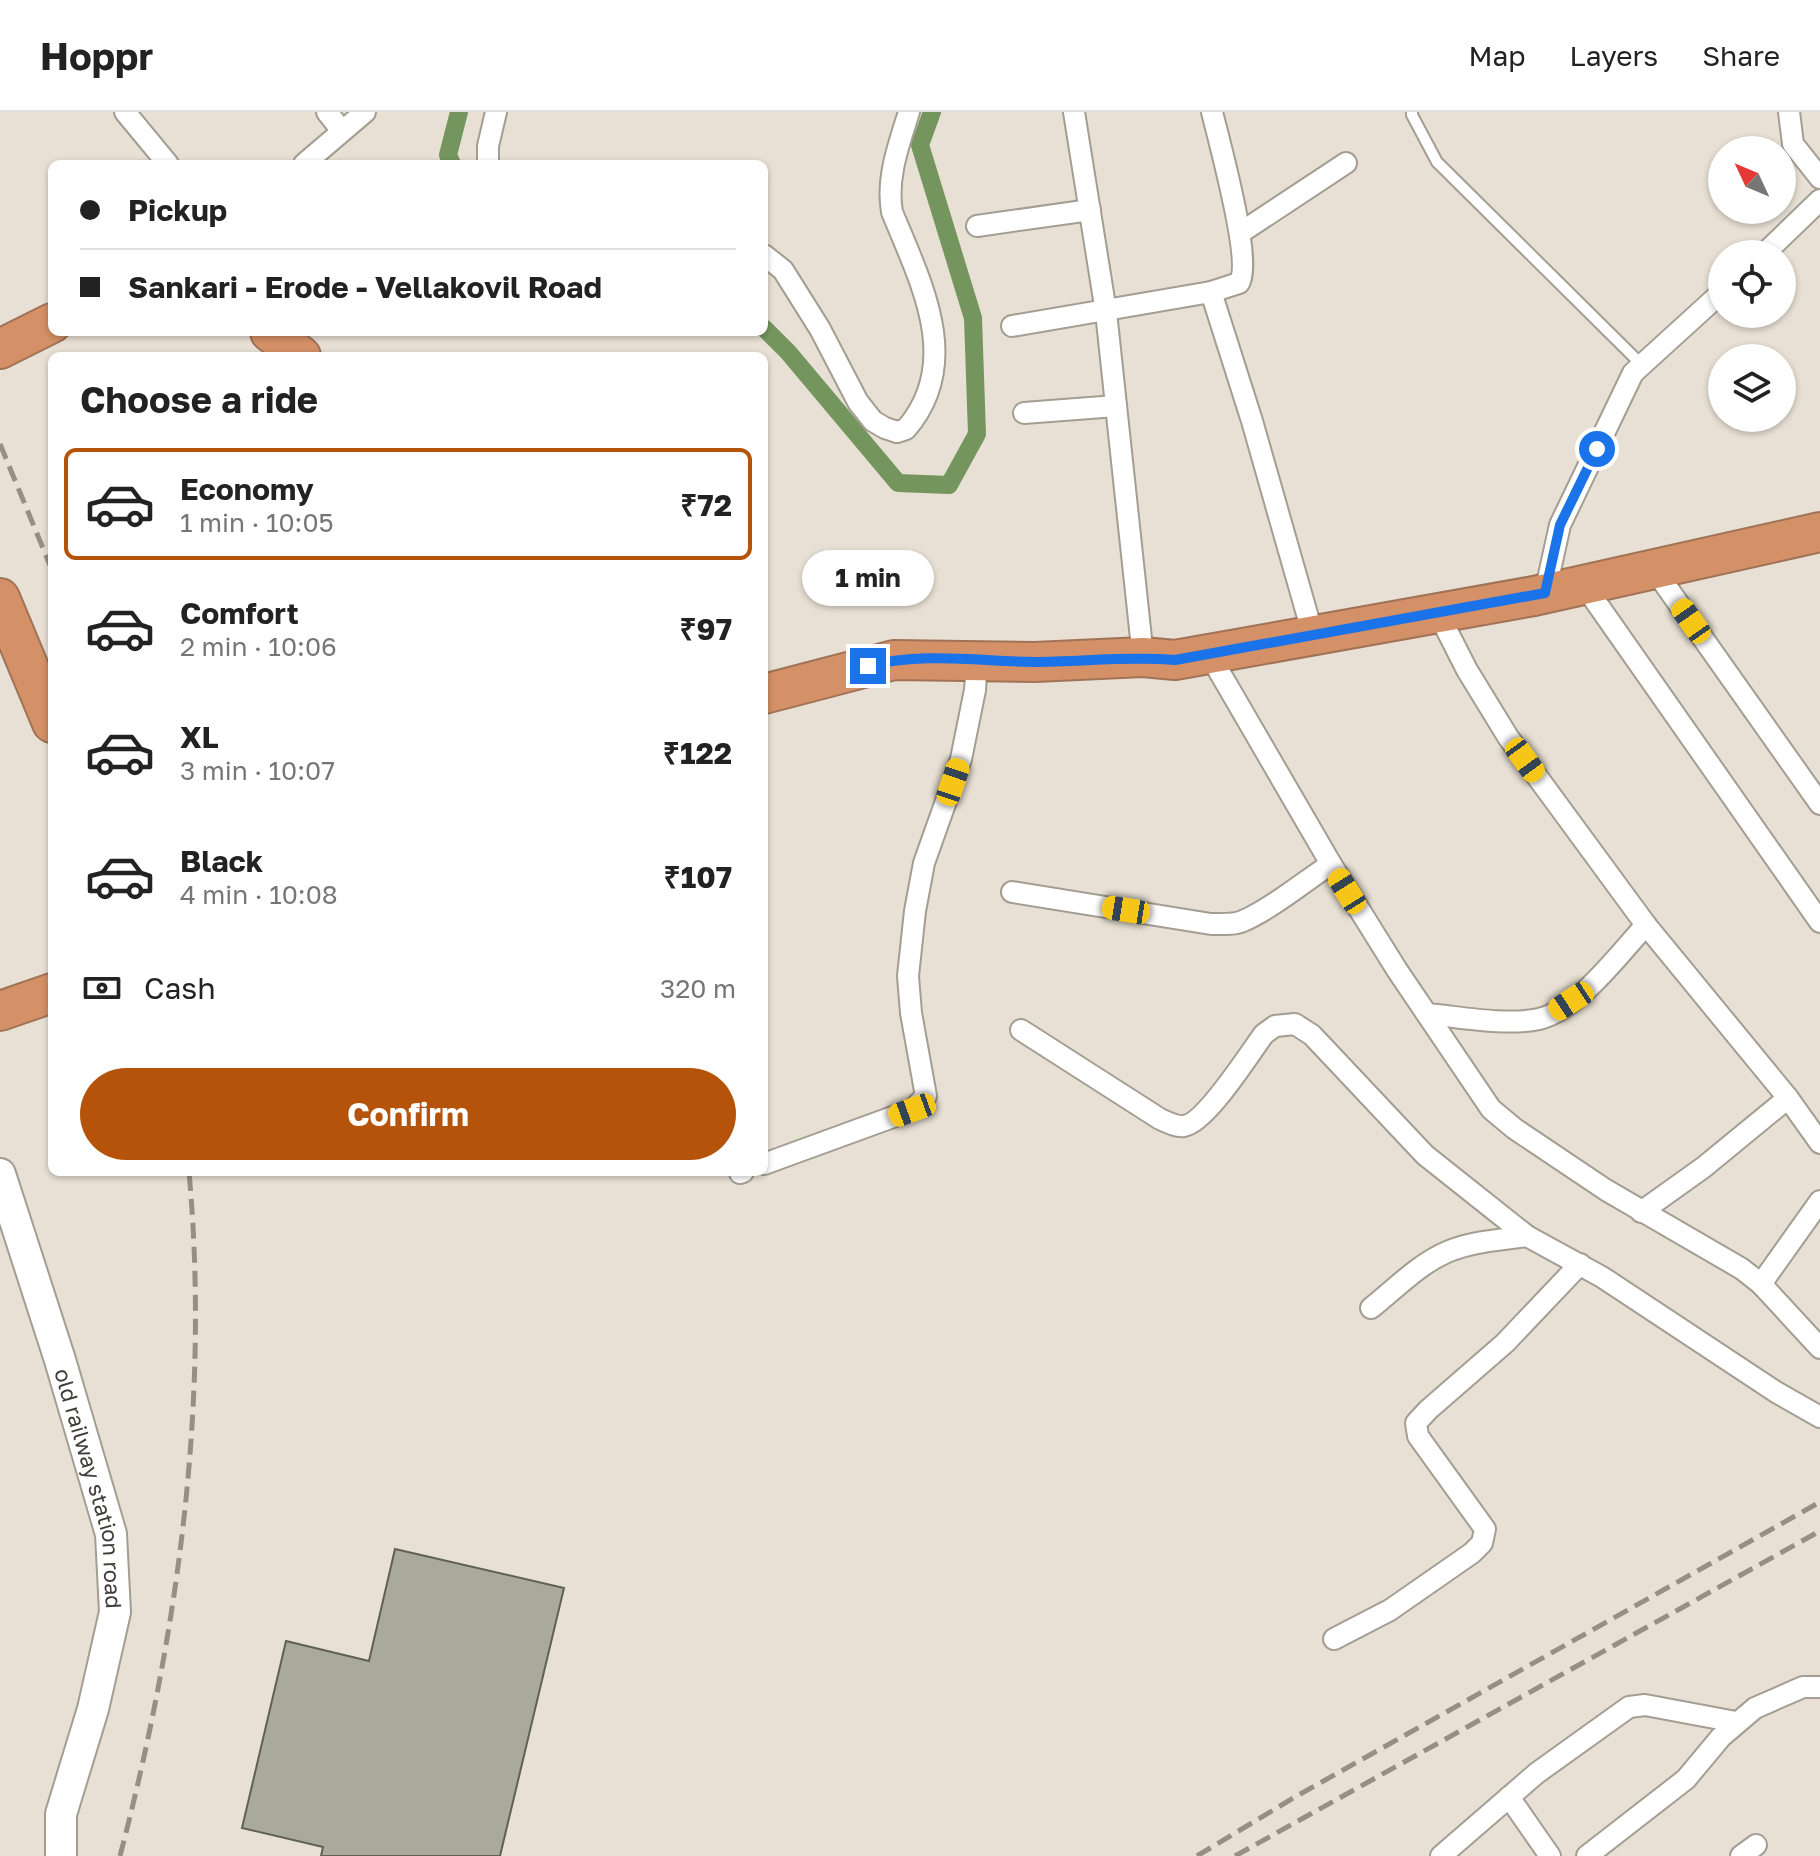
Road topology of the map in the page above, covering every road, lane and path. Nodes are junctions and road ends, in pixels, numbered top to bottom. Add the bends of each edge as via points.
1 (125, 112) edge
2 (327, 112) edge
3 (365, 112) edge
4 (496, 112) edge
5 (909, 112) edge
6 (1212, 112) edge
7 (1412, 112) edge
8 (1789, 112) edge
9 (1078, 113) edge
10 (342, 131) junction
11 (165, 160) edge
12 (309, 160) edge
13 (488, 160) edge
14 (1346, 163) dead end
15 (1820, 178) edge
16 (1820, 200) edge
17 (1090, 210) junction
18 (977, 226) dead end
19 (1240, 233) junction
20 (1779, 240) edge
21 (768, 258) edge
22 (1211, 292) junction
23 (1708, 305) edge
24 (1106, 312) junction
25 (48, 325) edge
26 (1012, 326) dead end
27 (275, 336) edge
28 (0, 349) edge
29 (296, 352) edge
30 (1642, 365) junction
31 (1116, 406) junction
32 (1024, 413) dead end
33 (1820, 532) edge
34 (1654, 569) junction
35 (1584, 585) junction
36 (1545, 593) junction
37 (0, 598) edge
38 (1438, 613) junction
39 (1313, 635) junction
40 (1209, 654) junction
41 (1143, 657) junction
42 (977, 660) junction
43 (768, 691) edge
44 (48, 713) edge
45 (1820, 804) edge
46 (1331, 864) junction
47 (1012, 892) dead end
48 (1820, 922) edge
49 (1646, 925) junction
50 (48, 994) edge
51 (0, 1011) edge
52 (1427, 1014) junction
53 (1021, 1030) dead end
54 (1788, 1098) junction
55 (1820, 1143) edge
56 (768, 1163) edge
57 (0, 1174) edge
58 (1820, 1201) edge
59 (1641, 1212) junction
60 (1527, 1236) junction
61 (1580, 1264) junction
62 (1761, 1284) junction
63 (1371, 1308) dead end
64 (1820, 1348) edge
65 (1820, 1417) edge
66 (1334, 1639) dead end
67 (1820, 1687) edge
68 (1736, 1722) junction
69 (1509, 1797) junction
70 (61, 1856) edge
71 (1441, 1856) edge
72 (1550, 1856) edge
73 (1587, 1856) edge

1 - 11 street
2 - 10 street
3 - 10 street
4 - 13 street
5 - 21 street via 889,195 934,323 934,368 924,400 906,429 897,432 873,421 783,270
6 - 19 street
7 - 30 lane via 1437,162
8 - 15 street via 1793,144
9 - 17 street
10 - 12 street
14 - 19 street
16 - 20 street
17 - 18 street
17 - 24 street
19 - 22 street via 1243,277 1234,287
22 - 24 street
22 - 39 street
23 - 30 street
24 - 26 street
24 - 31 street
25 - 28 highway
27 - 29 highway
30 - 36 street via 1633,373 1560,525
31 - 32 street
31 - 41 street
33 - 34 highway
34 - 35 highway
34 - 45 street
35 - 36 highway
35 - 48 street
36 - 38 highway
37 - 44 highway
38 - 39 highway
38 - 49 street via 1508,737
39 - 40 highway
40 - 41 highway via 1175,660
40 - 46 street
41 - 42 highway
42 - 43 highway via 894,660
42 - 56 street via 961,759 924,863 915,911 908,976 926,1096 912,1110
46 - 47 street via 1255,914 1229,924
46 - 52 street
49 - 52 street via 1586,989 1553,1013 1519,1020
49 - 54 street
50 - 51 highway
52 - 59 street via 1491,1109
53 - 60 street via 1160,1119 1186,1126 1203,1116 1264,1034 1275,1026 1295,1024 1312,1035 1425,1155
54 - 55 street
54 - 59 street
57 - 70 street, old railway station road via 111,1534 115,1612 61,1814
58 - 62 street
59 - 62 street
60 - 61 street
60 - 63 street via 1448,1251
61 - 65 street
61 - 66 street via 1505,1343 1416,1423 1418,1436 1485,1529 1482,1543 1390,1610
62 - 64 street
67 - 68 street via 1776,1698
68 - 69 street via 1645,1705 1629,1707
68 - 73 street via 1686,1779
69 - 71 street
69 - 72 street

